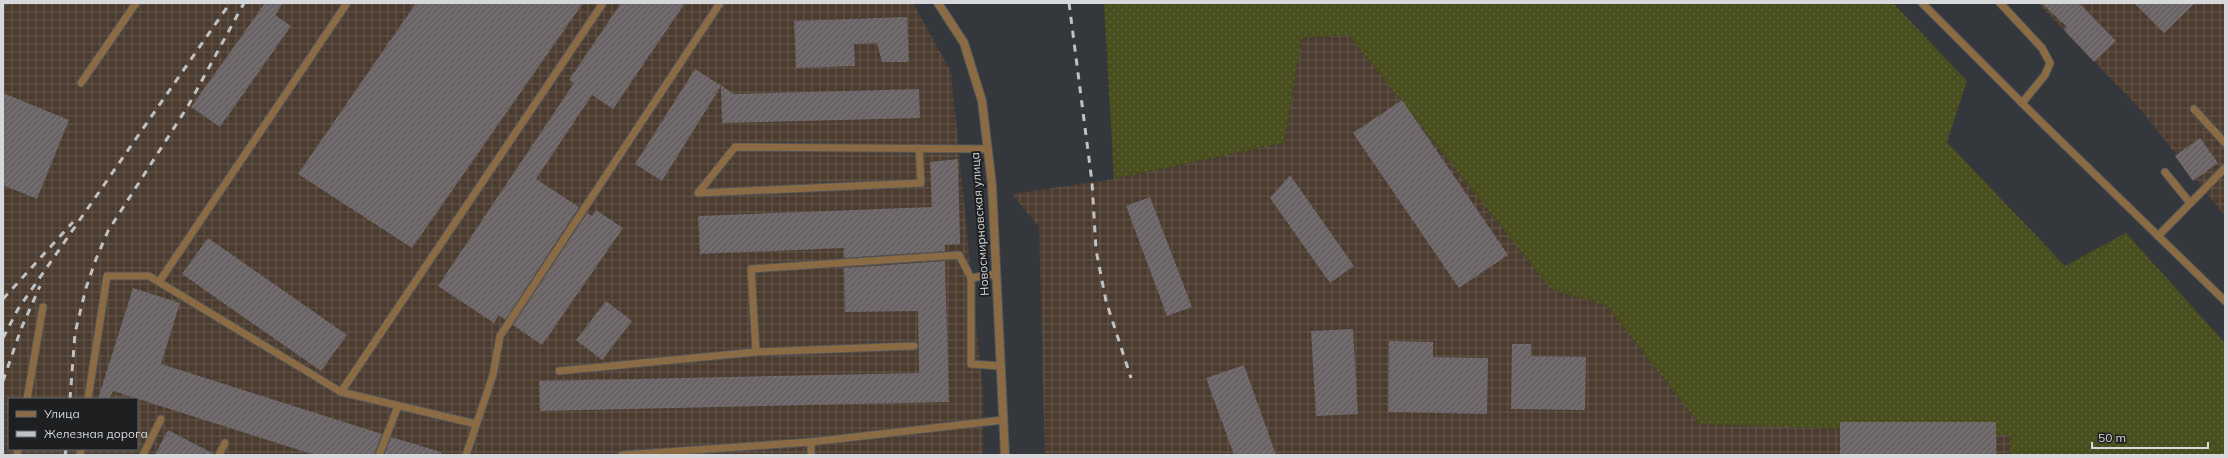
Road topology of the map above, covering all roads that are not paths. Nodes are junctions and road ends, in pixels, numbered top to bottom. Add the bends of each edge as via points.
1 (136, 3) edge
2 (347, 3) edge
3 (603, 3) edge
4 (720, 3) edge
5 (938, 3) edge
6 (1922, 3) edge
7 (2000, 3) edge
8 (81, 83) dead end
9 (2022, 103) junction
10 (2194, 109) dead end
11 (2225, 143) edge
12 (919, 148) junction
13 (988, 148) junction
14 (2225, 168) edge
15 (2166, 172) dead end
16 (2190, 202) junction
17 (2158, 236) junction
18 (996, 274) junction
19 (971, 278) junction
20 (159, 282) junction
21 (2225, 301) edge
22 (43, 307) dead end
23 (914, 346) dead end
24 (756, 352) junction
25 (1001, 366) junction
26 (559, 371) dead end
27 (341, 392) junction
28 (27, 398) edge
29 (88, 398) edge
30 (398, 406) junction
31 (161, 419) dead end
32 (1003, 420) junction
33 (476, 424) junction
34 (811, 442) junction
35 (225, 443) dead end
36 (715, 452) edge
37 (143, 455) edge
38 (219, 455) edge
39 (378, 455) edge
40 (466, 455) edge
41 (622, 455) edge
42 (811, 455) edge
43 (1005, 455) edge

1 - 8 lane
2 - 20 lane
3 - 27 lane
4 - 33 lane via 500,336 493,375
5 - 13 street, Новосмирновская улица via 964,43 982,101
6 - 9 lane
7 - 9 lane via 2042,48 2050,63 2045,75
9 - 17 lane
10 - 11 lane
12 - 12 lane via 735,146 698,193 921,183
12 - 13 lane
13 - 18 street, Новосмирновская улица
14 - 16 lane
15 - 16 lane
16 - 17 lane
17 - 21 lane
18 - 19 lane
18 - 25 street, Новосмирновская улица
19 - 24 lane via 959,255 751,269
19 - 25 lane via 971,364
20 - 27 lane
20 - 29 lane via 149,276 107,276
22 - 28 lane
23 - 24 lane
24 - 26 lane
25 - 32 street, Новосмирновская улица
27 - 30 lane
30 - 33 lane
30 - 39 lane
31 - 37 lane
32 - 34 lane
32 - 43 street, Новосмирновская улица
33 - 40 lane
34 - 36 lane
34 - 42 lane
35 - 38 lane
36 - 41 lane

